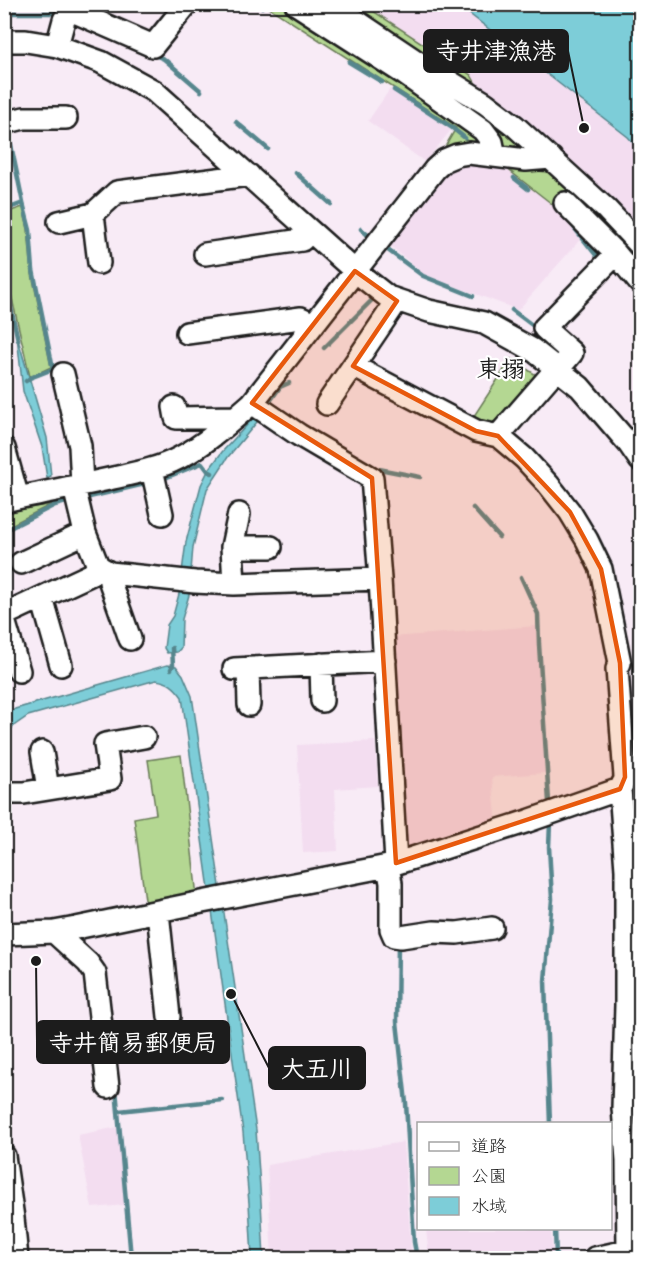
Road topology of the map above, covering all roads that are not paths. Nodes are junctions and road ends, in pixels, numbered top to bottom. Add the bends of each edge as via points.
1 (187, 4) edge
2 (296, 4) edge
3 (331, 4) edge
4 (4, 41) edge
5 (57, 46) junction
6 (66, 118) dead end
7 (5, 123) edge
8 (495, 156) junction
9 (551, 158) junction
10 (242, 177) junction
11 (565, 203) dead end
12 (93, 214) junction
13 (59, 222) dead end
14 (306, 235) junction
15 (640, 245) edge
16 (205, 254) dead end
17 (616, 254) junction
18 (99, 263) dead end
19 (355, 271) junction
20 (640, 283) edge
21 (396, 301) junction
22 (314, 324) junction
23 (187, 333) dead end
24 (353, 366) junction
25 (556, 368) junction
26 (63, 374) dead end
27 (327, 404) dead end
28 (174, 407) dead end
29 (260, 408) junction
30 (236, 417) junction
31 (498, 436) junction
32 (4, 448) edge
33 (637, 448) edge
34 (154, 478) junction
35 (78, 493) junction
36 (11, 499) edge
37 (162, 514) dead end
38 (239, 514) dead end
39 (85, 533) junction
40 (232, 547) junction
41 (271, 547) dead end
42 (21, 563) dead end
43 (104, 569) junction
44 (380, 579) junction
45 (234, 584) junction
46 (42, 598) junction
47 (4, 615) edge
48 (4, 620) edge
49 (130, 639) dead end
50 (385, 661) junction
51 (321, 664) junction
52 (61, 665) dead end
53 (20, 671) dead end
54 (322, 701) dead end
55 (249, 705) dead end
56 (144, 737) dead end
57 (42, 752) dead end
58 (629, 779) edge
59 (48, 789) junction
60 (4, 793) edge
61 (392, 865) junction
62 (158, 912) junction
63 (492, 928) dead end
64 (54, 932) junction
65 (4, 934) edge
66 (169, 1017) dead end
67 (108, 1087) dead end
68 (4, 1156) edge
69 (634, 1249) edge
70 (17, 1258) edge
71 (595, 1258) edge

1 - 5 street via 153,46 75,12 66,16
2 - 8 street via 483,130 492,142
3 - 9 street via 485,103
4 - 5 street
5 - 10 street via 101,62 154,91
6 - 7 street via 24,118
8 - 9 street
8 - 19 street via 469,153 445,159
9 - 15 street
10 - 12 street via 117,192
10 - 14 street
11 - 17 street
12 - 13 street
12 - 18 street
14 - 16 street
14 - 19 street
17 - 20 street
17 - 25 street via 544,328 572,353
19 - 21 street
19 - 22 street
21 - 24 street
21 - 25 street via 484,323 534,350
22 - 23 street via 301,318
22 - 29 street
24 - 27 street
24 - 31 street via 476,431
25 - 31 street
25 - 33 street via 580,387
26 - 35 street via 80,446
28 - 30 street via 176,418
29 - 30 street
29 - 44 street via 372,478
30 - 34 street
31 - 58 street via 524,458 570,512 601,569 620,663 617,669
32 - 36 street
34 - 35 street
34 - 37 street
35 - 36 street
35 - 39 street
38 - 40 street
39 - 42 street
39 - 43 street
40 - 41 street
40 - 45 street
43 - 45 street
43 - 46 street
43 - 49 street
44 - 45 street
44 - 50 street
46 - 47 street
46 - 52 street
48 - 53 street
50 - 51 street
50 - 61 street
51 - 54 street
51 - 55 street via 241,668
56 - 59 street via 105,744 110,779
57 - 59 street
58 - 61 street via 528,821
58 - 69 street via 623,1108
59 - 60 street
61 - 62 street
61 - 63 street via 394,936
62 - 64 street
62 - 66 street
64 - 65 street
64 - 67 street via 94,973
68 - 70 street
69 - 71 street

